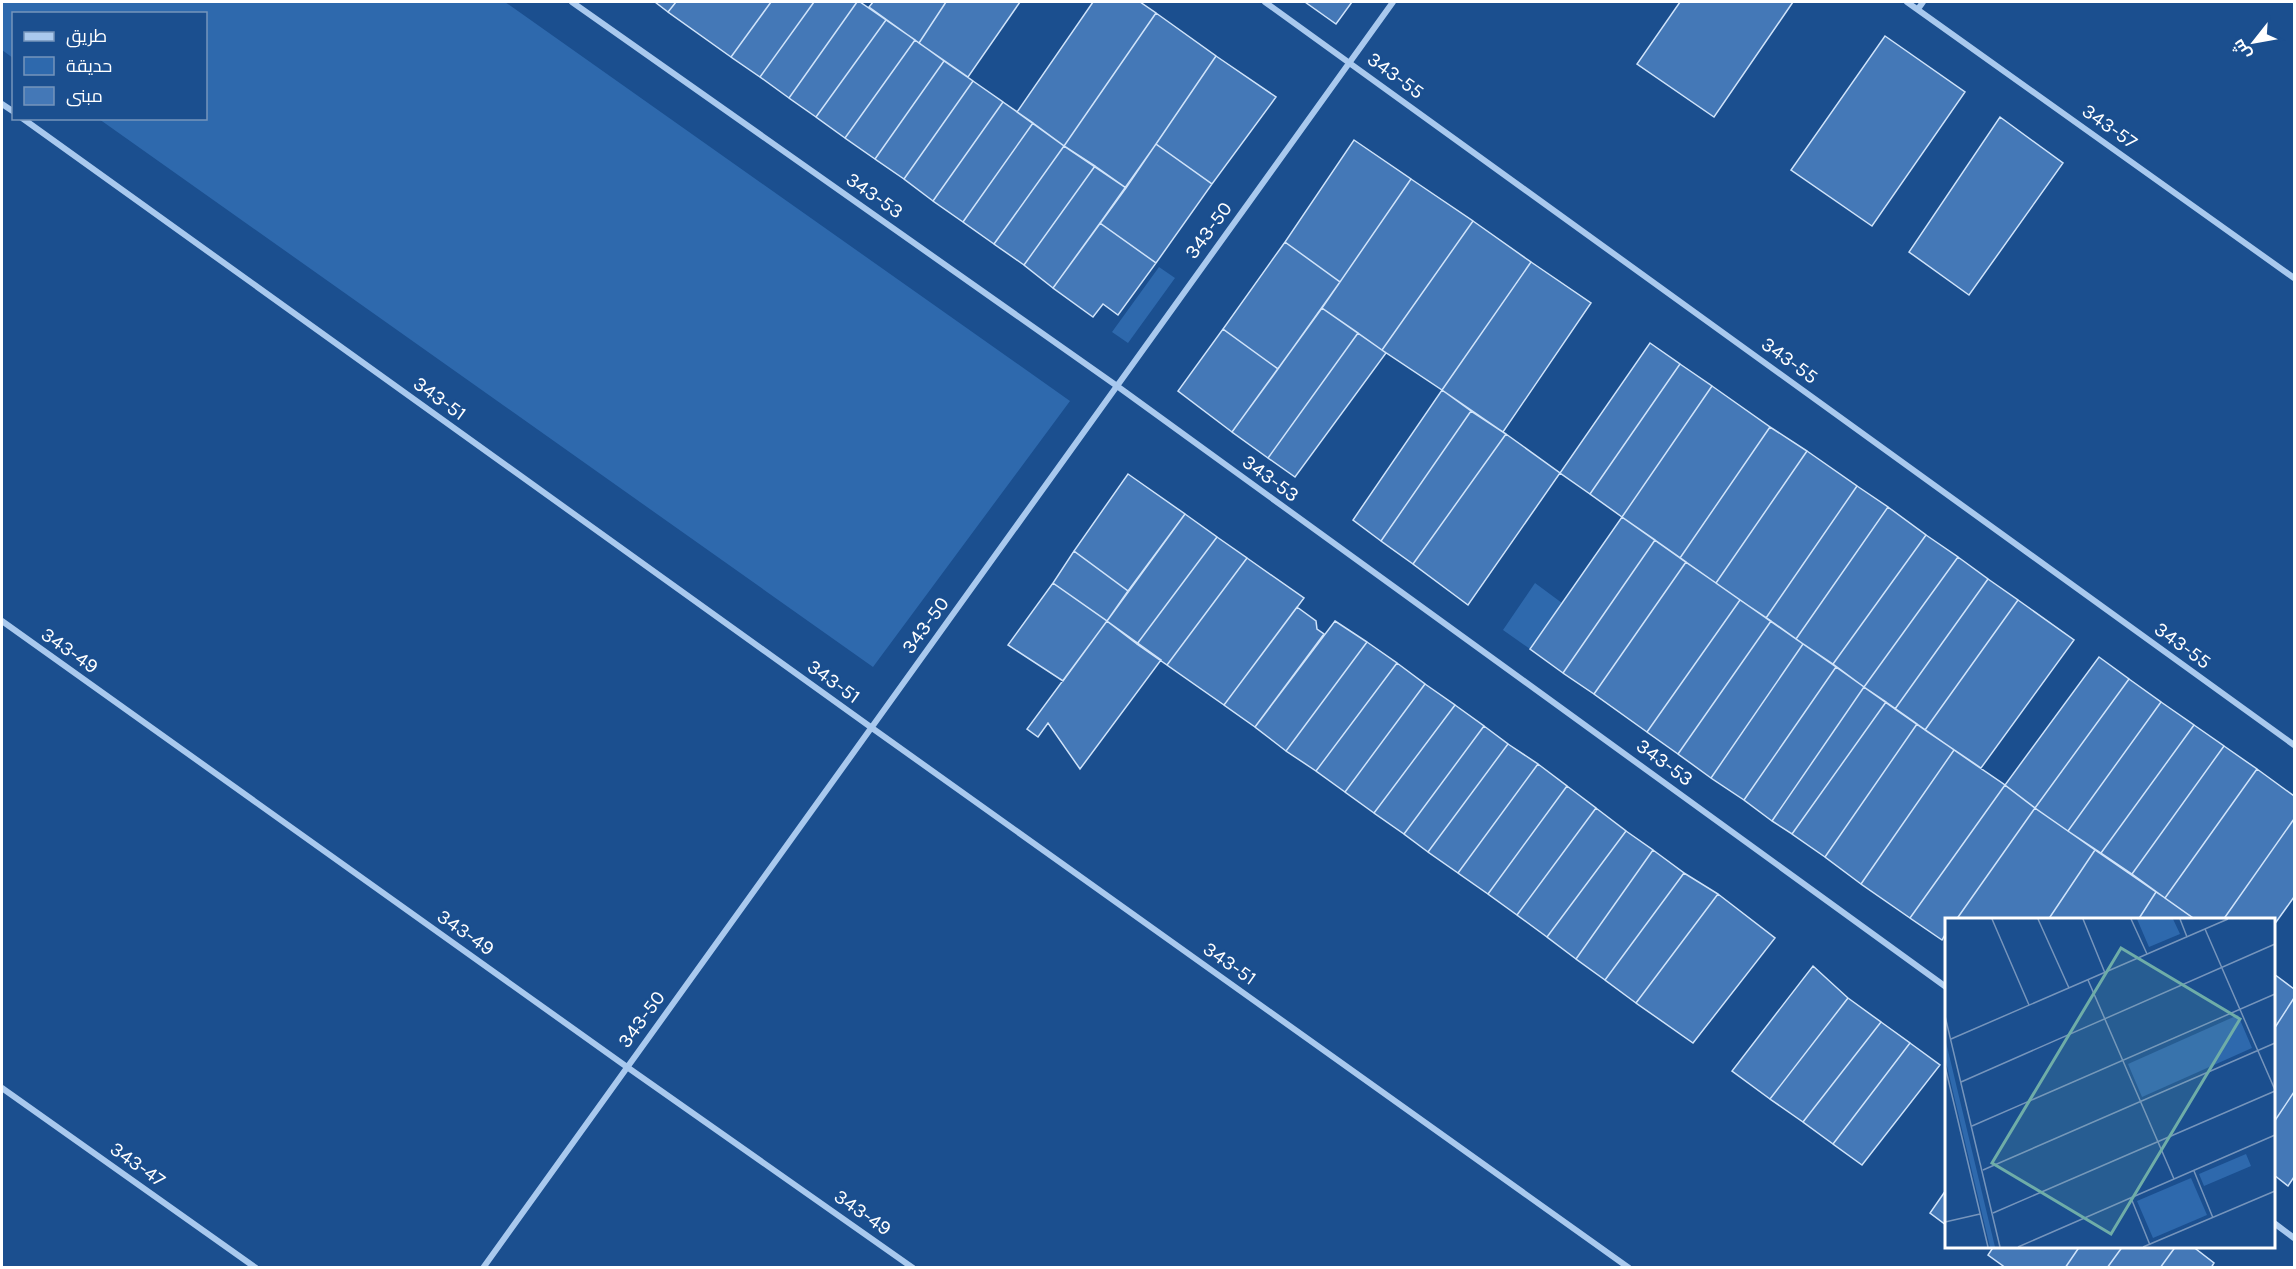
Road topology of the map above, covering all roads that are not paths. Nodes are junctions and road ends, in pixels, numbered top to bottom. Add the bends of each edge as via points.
1 (572, 2) edge
2 (1265, 2) edge
3 (1393, 2) edge
4 (1907, 2) edge
5 (1923, 2) edge
6 (1918, 9) junction
7 (1350, 62) junction
8 (25, 120) edge
9 (2295, 278) edge
10 (1117, 386) junction
11 (2, 621) edge
12 (872, 728) junction
13 (2295, 745) edge
14 (1945, 986) edge
15 (627, 1067) junction
16 (2, 1088) edge
17 (2275, 1224) edge
18 (2295, 1238) edge
19 (256, 1268) edge
20 (483, 1268) edge
21 (913, 1268) edge
22 (1629, 1268) edge

1 - 10 street, 343-53
2 - 7 street, 343-55
3 - 7 street, 343-50
4 - 6 street, 343-57
5 - 6 street
6 - 9 street, 343-57
7 - 10 street, 343-50
7 - 13 street, 343-55
8 - 12 street, 343-51
10 - 12 street, 343-50
10 - 14 street, 343-53
11 - 15 street, 343-49
12 - 15 street, 343-50
12 - 22 street, 343-51
15 - 20 street, 343-50
15 - 21 street, 343-49
16 - 19 street, 343-47
17 - 18 street

